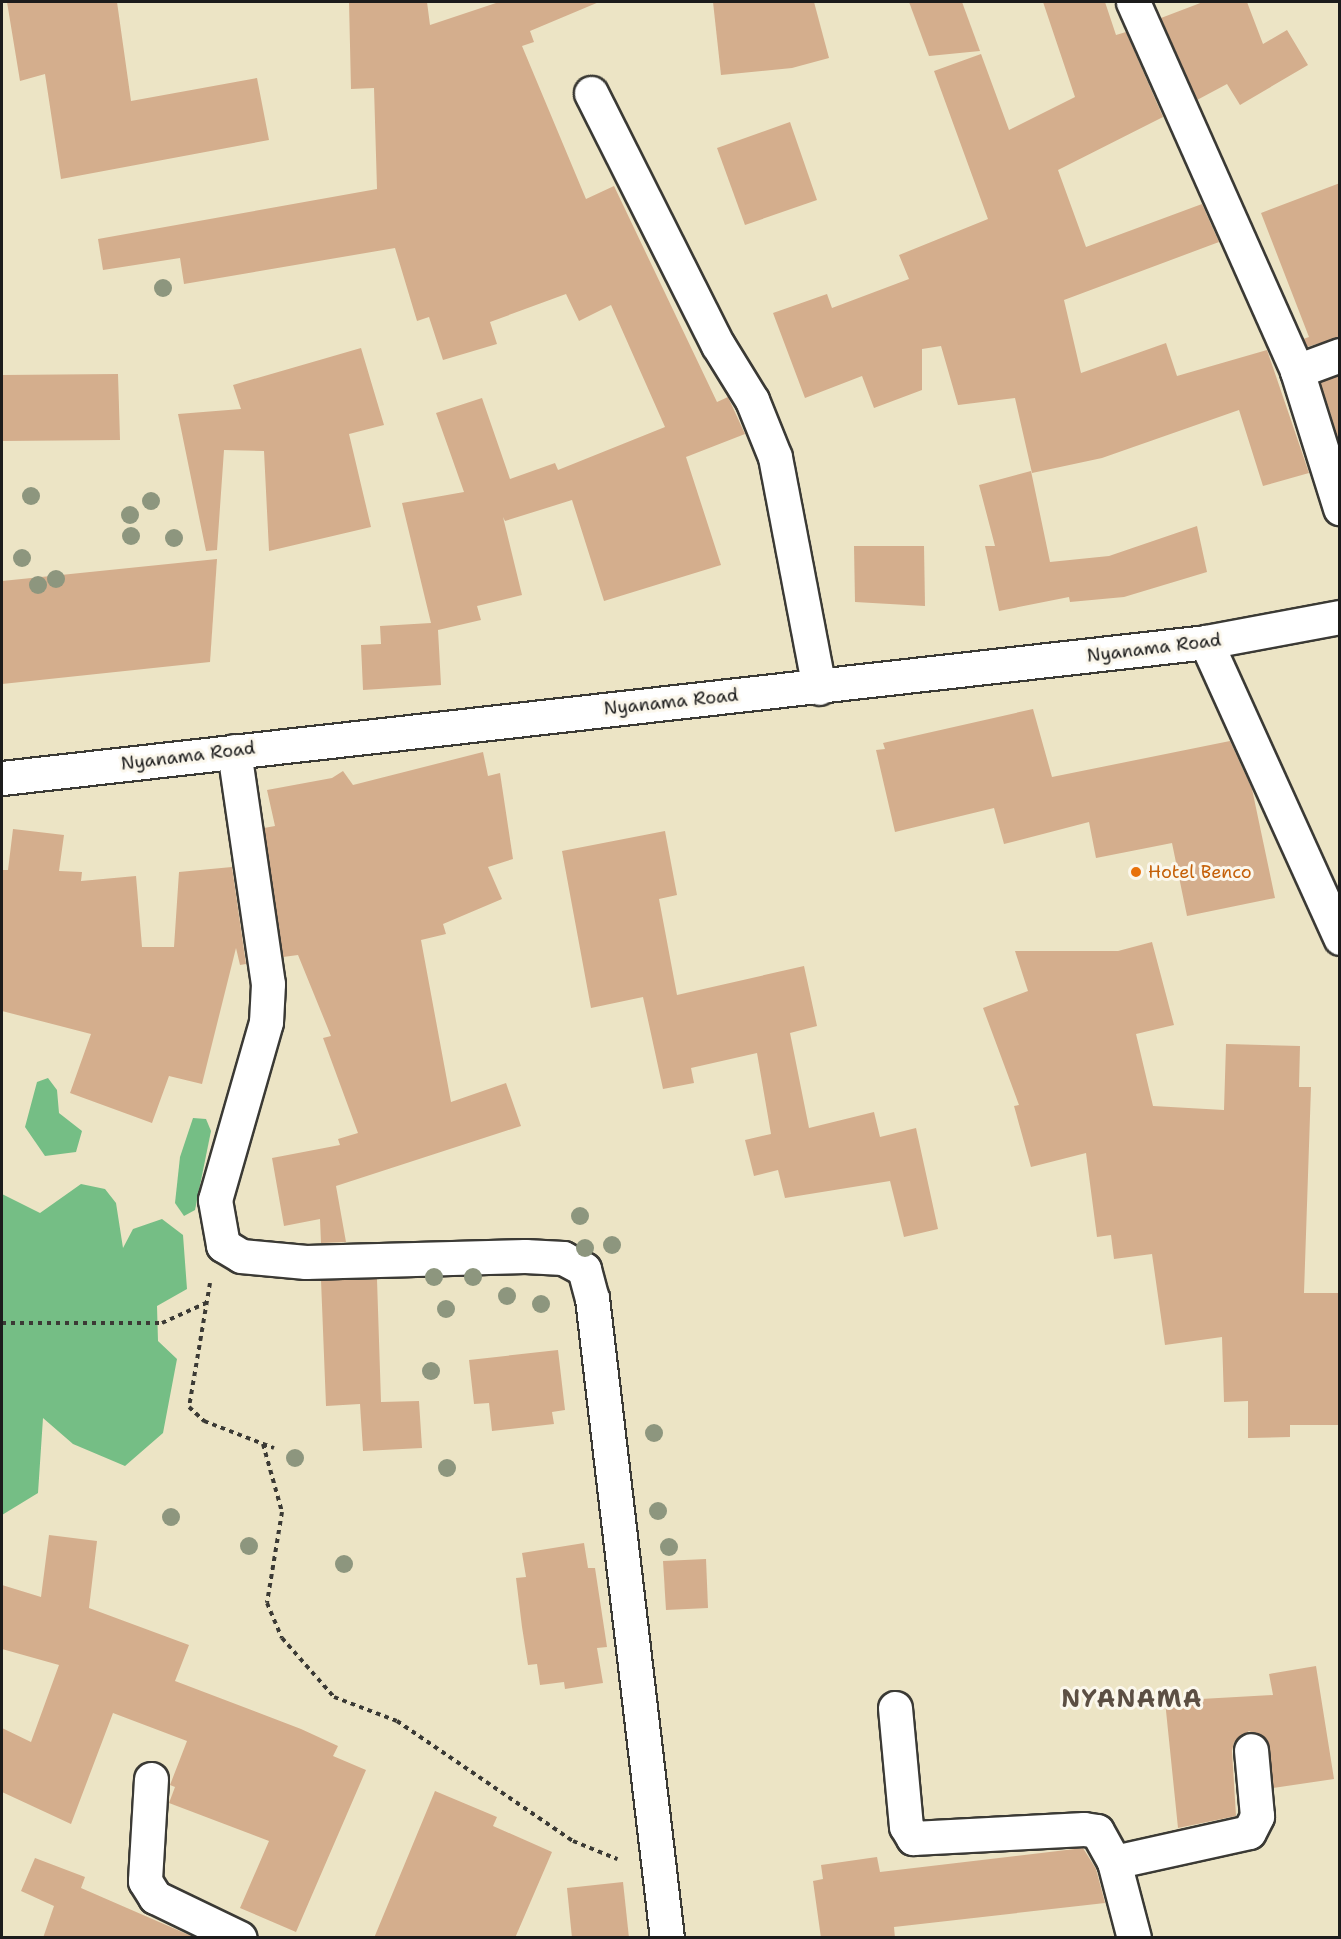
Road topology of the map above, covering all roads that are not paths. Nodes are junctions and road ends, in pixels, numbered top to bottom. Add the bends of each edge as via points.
1 (1133, 2) edge
2 (591, 93) dead end
3 (1340, 355) edge
4 (1297, 371) junction
5 (1340, 508) edge
6 (1340, 617) edge
7 (1206, 642) junction
8 (819, 688) junction
9 (234, 751) junction
10 (2, 778) edge
11 (1340, 938) edge
12 (896, 1708) dead end
13 (1251, 1750) dead end
14 (151, 1779) dead end
15 (1114, 1862) junction
16 (240, 1938) edge
17 (667, 1938) edge
18 (1134, 1938) edge

1 - 4 street
2 - 8 street via 701,313 752,400 775,457
3 - 4 street
4 - 5 street
6 - 7 street, Nyanama Road
7 - 8 street, Nyanama Road
7 - 11 street
8 - 9 street, Nyanama Road
9 - 10 street, Nyanama Road
9 - 17 street via 268,984 266,1023 220,1174 215,1223 223,1245 241,1256 386,1262 525,1256 563,1258 584,1269 592,1298
12 - 15 street via 906,1826 913,1838 1084,1829 1097,1831
13 - 15 street via 1257,1816 1249,1832
14 - 16 street via 145,1881 164,1902
15 - 18 street

